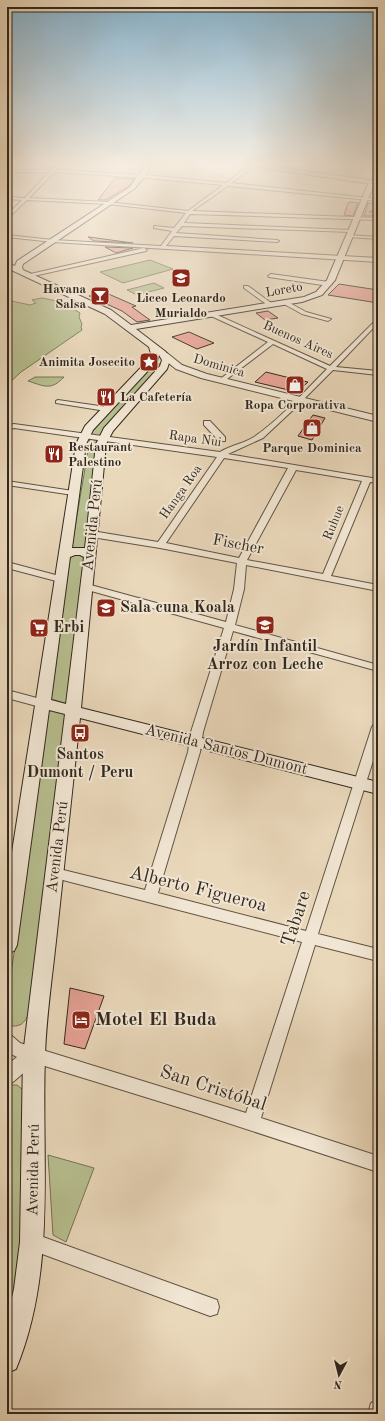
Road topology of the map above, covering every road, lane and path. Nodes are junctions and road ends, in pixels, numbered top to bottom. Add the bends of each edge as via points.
1 (64, 232) edge
2 (173, 232) edge
3 (177, 232) edge
4 (321, 232) edge
5 (350, 234) junction
6 (7, 236) edge
7 (378, 238) edge
8 (53, 240) junction
9 (265, 240) junction
10 (277, 241) dead end
11 (161, 247) junction
12 (259, 253) junction
13 (340, 258) junction
14 (378, 260) edge
15 (7, 265) edge
16 (20, 267) junction
17 (29, 275) junction
18 (271, 276) dead end
19 (329, 284) junction
20 (246, 287) dead end
21 (286, 303) junction
22 (271, 305) junction
23 (213, 315) junction
24 (328, 319) dead end
25 (378, 320) edge
26 (130, 328) junction
27 (272, 342) junction
28 (153, 347) junction
29 (169, 361) junction
30 (146, 367) junction
31 (330, 368) junction
32 (378, 373) edge
33 (221, 380) junction
34 (298, 400) junction
35 (59, 402) dead end
36 (106, 409) junction
37 (378, 419) edge
38 (207, 423) dead end
39 (8, 427) edge
40 (84, 436) junction
41 (103, 438) junction
42 (222, 439) junction
43 (244, 445) junction
44 (206, 453) junction
45 (222, 455) junction
46 (293, 467) junction
47 (367, 479) junction
48 (378, 481) edge
49 (7, 483) edge
50 (73, 493) junction
51 (92, 534) junction
52 (160, 545) junction
53 (64, 556) junction
54 (90, 556) junction
55 (242, 561) junction
56 (7, 564) edge
57 (326, 577) junction
58 (60, 579) junction
59 (87, 587) junction
60 (378, 588) edge
61 (229, 626) junction
62 (378, 668) edge
63 (7, 694) edge
64 (44, 704) junction
65 (73, 711) junction
66 (378, 727) edge
67 (196, 742) junction
68 (360, 783) junction
69 (378, 788) edge
70 (12, 865) edge
71 (55, 873) junction
72 (150, 897) junction
73 (311, 938) junction
74 (7, 945) edge
75 (378, 955) edge
76 (7, 1041) edge
77 (34, 1055) junction
78 (7, 1076) edge
79 (251, 1122) junction
80 (378, 1164) edge
81 (32, 1242) junction
82 (210, 1307) dead end
83 (7, 1360) edge
84 (378, 1410) edge
85 (378, 1414) edge

1 - 8 main road
2 - 11 street
3 - 9 street
4 - 5 street
5 - 7 street
5 - 13 main road, Loreto
6 - 8 street
8 - 11 street
8 - 16 main road
9 - 10 street
9 - 12 street
11 - 12 street
11 - 17 street
12 - 13 street
13 - 14 street
13 - 19 main road, Loreto
15 - 16 main road, Dominica
16 - 17 main road, Dominica
17 - 26 main road, Dominica via 108,312
18 - 19 street
19 - 21 main road, Loreto via 314,297
20 - 22 street
21 - 22 main road, Loreto
21 - 24 street via 304,313
22 - 23 main road, Loreto
23 - 26 main road, Loreto
23 - 27 street, Buenos Aires
25 - 31 street
26 - 28 main road, Dominica
27 - 31 street, Buenos Aires
27 - 33 street
28 - 29 main road, Dominica
28 - 30 main road, Avenida Perú via 155,357
29 - 30 main road
29 - 33 street, Dominica via 196,374
29 - 41 main road
30 - 36 main road, Avenida Perú
31 - 32 street, Buenos Aires
31 - 34 street
33 - 34 street, Dominica
34 - 37 street, Dominica
34 - 43 street via 257,439
35 - 36 street
36 - 40 main road, Avenida Perú
38 - 42 street
39 - 40 street, Rapa Nui
40 - 41 street, Rapa Nui
40 - 50 main road, Avenida Perú
41 - 44 street, Rapa Nui
41 - 51 main road, Avenida Perú
42 - 43 street
42 - 44 street, Hanga Roa
43 - 45 street via 231,448
44 - 45 street, Rapa Nui
45 - 46 street, Rapa Nui
45 - 52 street, Hanga Roa
46 - 47 street, Rapa Nui
46 - 55 street
47 - 48 street, Rapa Nui
47 - 57 street, Ruhue
49 - 50 street
50 - 53 main road, Avenida Perú
51 - 52 street, Fischer
51 - 54 main road, Avenida Perú
52 - 55 street, Fischer
53 - 54 main road via 73,551 84,551
53 - 58 main road, Avenida Perú
54 - 59 main road, Avenida Perú
55 - 57 street, Fischer
55 - 61 street via 239,589
56 - 58 street
57 - 60 street, Fischer
58 - 64 main road, Avenida Perú
59 - 61 street
59 - 65 main road, Avenida Perú
61 - 62 street
61 - 67 street
63 - 64 street
64 - 65 main road, Avenida Santos Dumont
64 - 70 main road, Avenida Perú
65 - 67 main road, Avenida Santos Dumont
65 - 71 main road, Avenida Perú
66 - 68 street, Tabare
67 - 68 main road, Avenida Santos Dumont
67 - 72 street
68 - 69 main road, Avenida Santos Dumont
68 - 73 street, Tabare
70 - 74 main road, Avenida Perú
71 - 72 street, Alberto Figueroa
71 - 77 main road, Avenida Perú
72 - 73 street, Alberto Figueroa
73 - 75 street, Alberto Figueroa
73 - 79 street, Tabare
76 - 77 street, San Cristóbal via 15,1049
77 - 78 street
77 - 79 street, San Cristóbal
77 - 81 main road, Avenida Perú
79 - 80 street, San Cristóbal
81 - 82 street
81 - 83 main road, Avenida Perú via 27,1289
84 - 85 street

